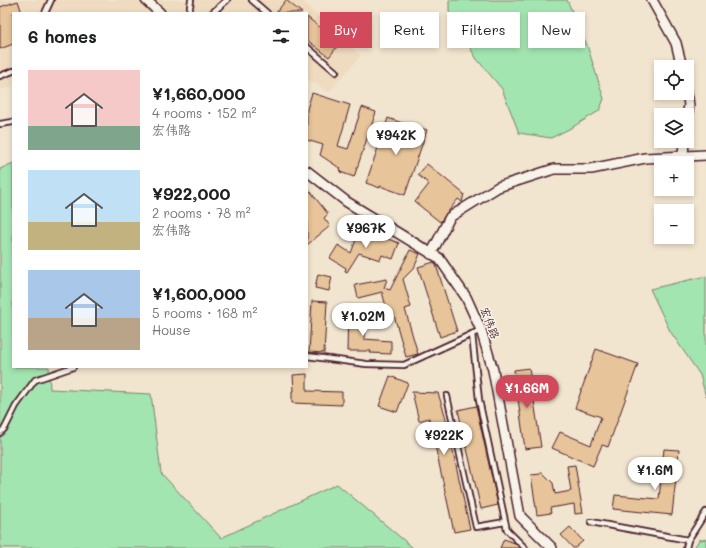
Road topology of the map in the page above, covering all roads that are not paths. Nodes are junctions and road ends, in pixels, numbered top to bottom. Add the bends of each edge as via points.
1 (51, 0) edge
2 (146, 0) edge
3 (190, 0) edge
4 (227, 0) edge
5 (252, 0) edge
6 (652, 0) edge
7 (45, 12) edge
8 (159, 12) edge
9 (189, 12) edge
10 (213, 12) edge
11 (266, 12) edge
12 (308, 48) edge
13 (680, 60) edge
14 (12, 71) edge
15 (336, 72) dead end
16 (0, 76) edge
17 (12, 122) edge
18 (0, 124) edge
19 (684, 148) edge
20 (706, 155) edge
21 (683, 156) joint
22 (654, 158) edge
23 (308, 172) edge
24 (431, 254) junction
25 (481, 330) junction
26 (472, 334) junction
27 (308, 356) edge
28 (70, 368) edge
29 (447, 396) dead end
30 (0, 433) edge
31 (706, 512) edge
32 (506, 522) junction
33 (592, 522) dead end
34 (688, 540) junction
35 (526, 548) edge
36 (552, 548) edge
37 (686, 548) edge

1 - 7 lane
2 - 8 street
3 - 9 lane
4 - 10 lane
5 - 11 lane
6 - 13 street via 676,44
12 - 15 lane
14 - 16 lane
17 - 18 lane
19 - 21 street
20 - 21 street
22 - 24 street via 591,169 554,169 498,187 450,217
23 - 24 street, 宏伟路 via 347,202
24 - 25 street, 宏伟路 via 439,258 466,297
25 - 26 lane
25 - 36 street, 宏伟路 via 493,370 520,516
26 - 27 lane via 404,365 366,364
26 - 32 lane via 479,400
28 - 30 lane via 35,380
29 - 32 lane via 476,527
31 - 34 lane
32 - 35 lane via 507,530
33 - 34 lane
34 - 37 lane

